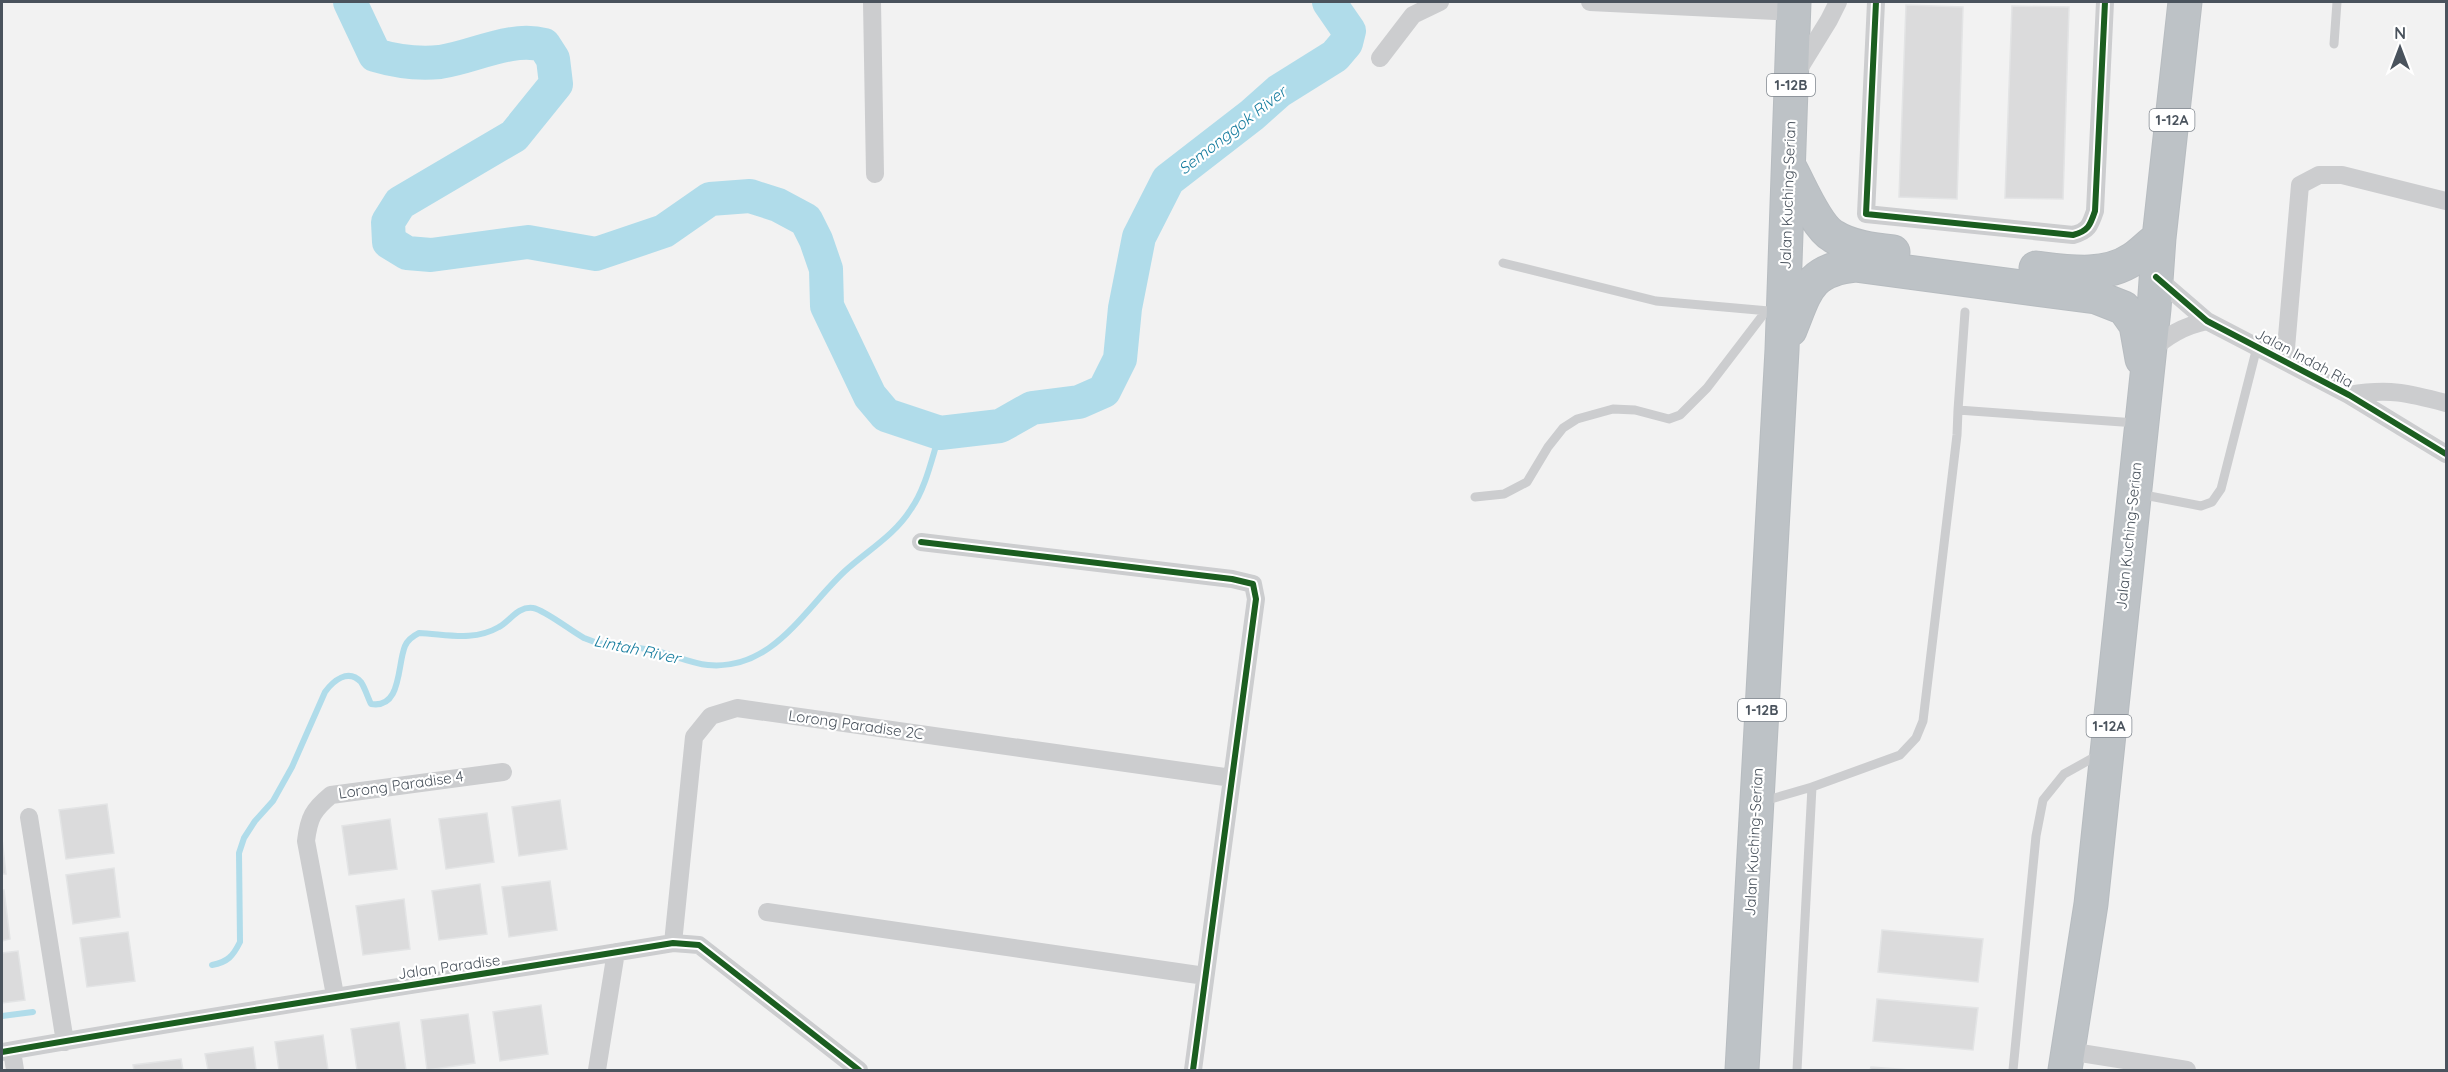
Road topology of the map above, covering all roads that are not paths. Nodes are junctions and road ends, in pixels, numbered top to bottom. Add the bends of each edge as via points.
1 (872, 2) edge
2 (1440, 2) edge
3 (1590, 2) edge
4 (1838, 2) edge
5 (1875, 2) edge
6 (2105, 2) edge
7 (2173, 2) edge
8 (2185, 2) edge
9 (2337, 2) edge
10 (1794, 7) edge
11 (2334, 44) dead end
12 (1380, 58) dead end
13 (1791, 81) junction
14 (1790, 168) junction
15 (875, 174) dead end
16 (2166, 175) junction
17 (2446, 201) edge
18 (1866, 214) junction
19 (2159, 237) junction
20 (1866, 248) junction
21 (1503, 263) dead end
22 (2156, 277) junction
23 (1775, 311) junction
24 (1965, 312) dead end
25 (2207, 321) junction
26 (2257, 347) junction
27 (1782, 350) junction
28 (2285, 360) junction
29 (2148, 366) junction
30 (2349, 396) junction
31 (2446, 403) edge
32 (1958, 410) junction
33 (2141, 423) junction
34 (2446, 454) edge
35 (2133, 493) junction
36 (1475, 497) dead end
37 (921, 542) dead end
38 (2107, 750) junction
39 (503, 772) dead end
40 (1232, 778) junction
41 (1812, 787) junction
42 (1756, 803) junction
43 (29, 817) dead end
44 (767, 912) dead end
45 (672, 943) junction
46 (616, 952) junction
47 (1205, 976) junction
48 (335, 995) junction
49 (65, 1042) junction
50 (7, 1052) edge
51 (2067, 1061) edge
52 (15, 1071) edge
53 (597, 1071) edge
54 (859, 1071) edge
55 (1193, 1071) edge
56 (1742, 1071) edge
57 (1797, 1071) edge
58 (2013, 1071) edge
59 (2187, 1071) edge

1 - 15 street
2 - 12 street via 1413,15
3 - 10 street
4 - 13 street
5 - 18 street
6 - 18 street via 2095,211 2085,232 2073,235
7 - 16 street via 2166,81
8 - 16 highway, Jalan Kuching-Serian / 1-12A
9 - 11 lane
10 - 13 highway, Jalan Kuching-Serian / 1-12B
13 - 14 highway, Jalan Kuching-Serian / 1-12B
14 - 20 highway via 1831,236
14 - 23 highway, Jalan Kuching-Serian / 1-12B
16 - 19 highway, Jalan Kuching-Serian / 1-12A
17 - 28 street via 2342,175 2319,175 2300,185
18 - 20 street
19 - 20 highway via 2132,260 2105,272 2066,272
19 - 22 highway, Jalan Kuching-Serian / 1-12A
21 - 23 lane via 1656,301
22 - 25 street, Jalan Indah Ria
22 - 29 highway, Jalan Kuching-Serian / 1-12A
23 - 27 highway, Jalan Kuching-Serian / 1-12B
23 - 36 lane via 1680,415 1669,419 1613,409 1577,419 1563,428 1527,482 1504,494
24 - 32 lane
25 - 26 street, Jalan Indah Ria
25 - 29 street via 2185,326 2161,341
26 - 28 street, Jalan Indah Ria
26 - 35 lane via 2221,489 2212,502 2201,506
27 - 29 highway via 1806,290 1820,274 1855,265 2096,297 2124,308 2136,325
27 - 42 highway, Jalan Kuching-Serian / 1-12B
28 - 30 street, Jalan Indah Ria
29 - 33 highway, Jalan Kuching-Serian / 1-12A
30 - 31 street via 2376,390 2400,391
30 - 34 street, Jalan Indah Ria
32 - 33 lane
32 - 41 lane via 1923,721 1916,738 1900,756
33 - 35 highway, Jalan Kuching-Serian / 1-12A
35 - 38 highway, Jalan Kuching-Serian / 1-12A
37 - 40 street via 1253,584 1256,599
38 - 51 highway, Jalan Kuching-Serian / 1-12A via 2091,904
38 - 58 lane via 2064,774 2043,800
39 - 48 street, Lorong Paradise 4 via 331,795 319,804 308,819 306,841
40 - 45 street, Lorong Paradise 2C via 737,708 711,716 694,737
40 - 47 street
41 - 42 lane
41 - 57 lane
42 - 56 highway, Jalan Kuching-Serian / 1-12B
43 - 49 street
44 - 47 street
45 - 46 street, Jalan Paradise
45 - 54 street, Jalan Paradise via 699,945
46 - 48 street, Jalan Paradise
46 - 53 street
47 - 55 street
48 - 49 street, Jalan Paradise
49 - 50 street, Jalan Paradise
50 - 52 street
51 - 59 street

